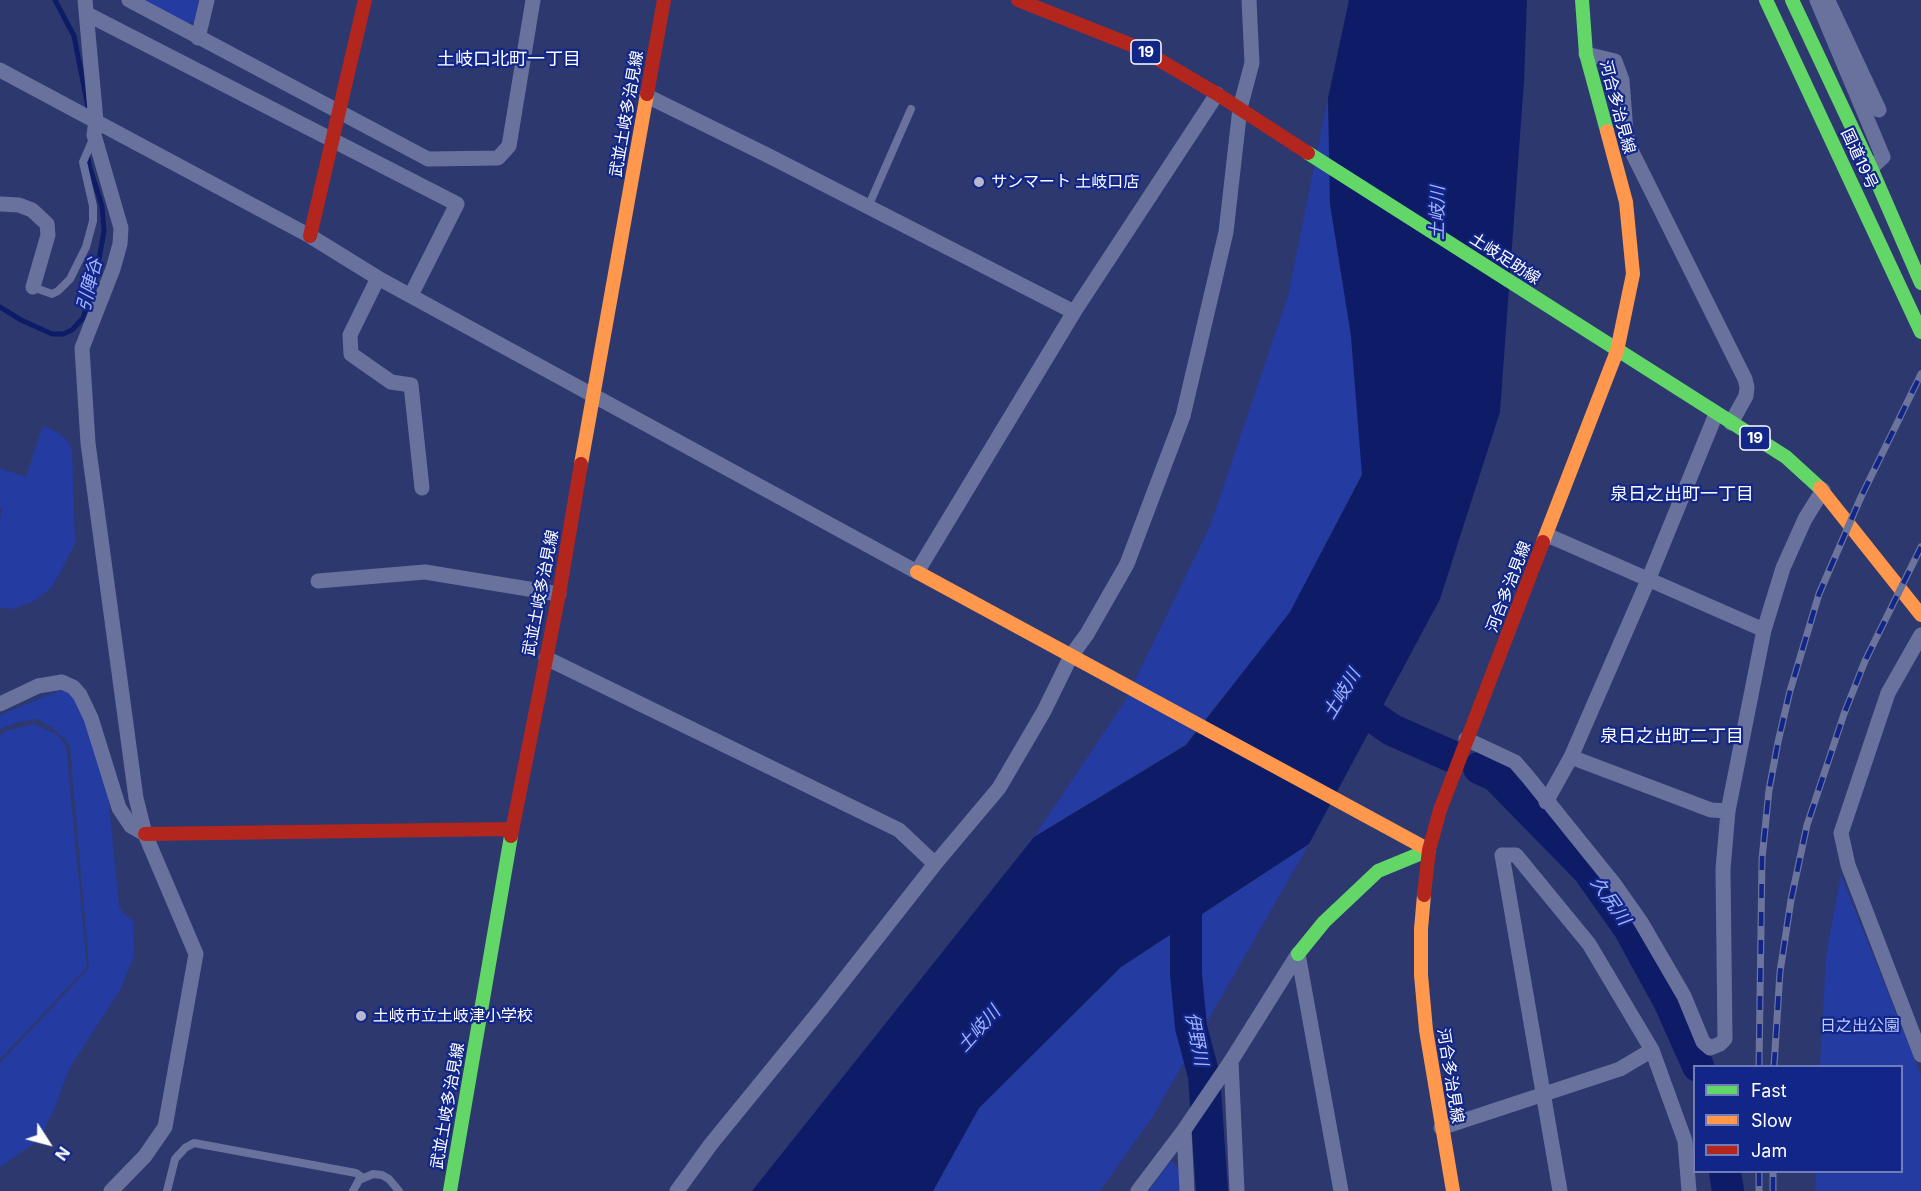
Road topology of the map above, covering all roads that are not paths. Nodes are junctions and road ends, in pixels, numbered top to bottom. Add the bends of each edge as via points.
1 (129, 0) edge
2 (207, 0) edge
3 (365, 0) edge
4 (533, 0) edge
5 (664, 0) edge
6 (1018, 0) edge
7 (1249, 0) edge
8 (1581, 0) edge
9 (1766, 0) edge
10 (1792, 0) edge
11 (1817, 0) edge
12 (1828, 0) edge
13 (86, 7) edge
14 (198, 38) junction
15 (1586, 54) junction
16 (0, 70) edge
17 (1217, 94) junction
18 (646, 96) junction
19 (1240, 108) junction
20 (911, 109) dead end
21 (1879, 110) dead end
22 (340, 112) junction
23 (95, 128) junction
24 (334, 143) junction
25 (1871, 168) junction
26 (0, 204) edge
27 (868, 207) junction
28 (310, 236) junction
29 (378, 278) junction
30 (1921, 283) edge
31 (33, 287) joint
32 (411, 295) junction
33 (1074, 312) junction
34 (1919, 326) edge
35 (1617, 351) junction
36 (592, 396) junction
37 (1716, 414) junction
38 (1731, 423) junction
39 (422, 488) dead end
40 (1823, 490) junction
41 (1547, 535) junction
42 (917, 572) junction
43 (1649, 578) junction
44 (318, 581) dead end
45 (559, 594) junction
46 (1921, 615) edge
47 (1764, 630) junction
48 (1921, 635) edge
49 (546, 658) junction
50 (1076, 658) junction
51 (0, 704) edge
52 (1466, 739) junction
53 (1570, 757) junction
54 (1546, 802) junction
55 (1728, 811) junction
56 (512, 829) junction
57 (145, 834) junction
58 (1429, 850) junction
59 (935, 864) junction
60 (1298, 954) junction
61 (1652, 1050) junction
62 (1921, 1055) edge
63 (1231, 1061) junction
64 (1542, 1094) junction
65 (1441, 1128) junction
66 (1184, 1130) junction
67 (363, 1178) junction
68 (111, 1191) edge
69 (167, 1191) edge
70 (353, 1191) edge
71 (399, 1191) edge
72 (450, 1191) edge
73 (677, 1191) edge
74 (1138, 1191) edge
75 (1187, 1191) edge
76 (1237, 1191) edge
77 (1341, 1191) edge
78 (1453, 1191) edge
79 (1560, 1191) edge
80 (1689, 1191) edge

1 - 14 street
2 - 14 street
3 - 22 main road
4 - 22 street via 509,146 498,158 428,159
5 - 18 main road, 武並土岐多治見線
6 - 17 main road, 土岐足助線 / 19 via 1138,48
7 - 19 street via 1252,63
8 - 15 main road, 河合多治見線
9 - 34 main road, 国道19号
10 - 25 main road, 国道19号
11 - 25 street via 1883,157
12 - 21 street
13 - 23 street
13 - 24 street
14 - 22 street
15 - 35 main road, 河合多治見線 via 1626,202 1633,274
15 - 38 street via 1615,61 1622,80 1629,146 1744,379 1746,396
16 - 23 street
17 - 19 main road, 土岐足助線 / 19
17 - 33 street
18 - 27 street
18 - 36 main road, 武並土岐多治見線
19 - 35 main road, 土岐足助線 / 19
19 - 50 street via 1226,232 1183,416 1127,564
20 - 27 lane
22 - 24 main road
23 - 28 street
23 - 31 lane via 83,162 93,206 86,247 70,279 58,291 52,294
23 - 57 street via 101,164 118,217 120,244 82,348 82,443 136,798
24 - 28 main road
24 - 32 street via 457,204
25 - 30 main road, 国道19号
26 - 31 street via 32,210 47,224 48,236
27 - 33 street
28 - 29 street
29 - 32 street
29 - 39 street via 350,335 351,354 390,382 411,385
32 - 36 street
33 - 42 street
35 - 37 main road, 土岐足助線 / 19
35 - 41 main road, 河合多治見線
36 - 42 street
36 - 45 main road, 武並土岐多治見線
37 - 38 main road, 土岐足助線 / 19
37 - 43 street
38 - 40 main road, 土岐足助線 / 19 via 1786,457
40 - 46 main road, 土岐足助線 / 19
40 - 47 street via 1783,568
41 - 43 street
41 - 52 main road, 河合多治見線
42 - 50 main road
43 - 47 street
43 - 53 street
44 - 45 street via 425,572
45 - 49 main road, 武並土岐多治見線
47 - 55 street
48 - 62 street via 1887,693 1841,833 1848,865
49 - 56 main road, 武並土岐多治見線
49 - 59 street via 899,830
50 - 58 main road
50 - 59 street via 999,788
51 - 57 street via 38,687 62,682 73,687 91,718 119,808 131,826
52 - 54 street via 1515,762
52 - 58 main road, 河合多治見線
53 - 54 street
53 - 55 street via 1711,810
54 - 55 street via 1641,922 1683,996 1703,1042 1710,1048 1725,1039 1723,870
56 - 57 main road
56 - 72 main road, 武並土岐多治見線
57 - 68 street via 196,954 165,1127 145,1156
58 - 60 main road via 1378,871 1331,915
58 - 65 main road, 河合多治見線 via 1421,975
59 - 73 street
60 - 63 street
60 - 77 street
61 - 64 street via 1620,1069
61 - 64 street via 1589,944 1516,855 1502,855
61 - 80 street via 1685,1141
63 - 66 street
63 - 76 street
64 - 65 street
64 - 79 street
65 - 78 main road, 河合多治見線
66 - 74 street
66 - 75 street
67 - 69 lane via 356,1173 194,1143 175,1159
67 - 70 lane
67 - 71 lane via 382,1175

